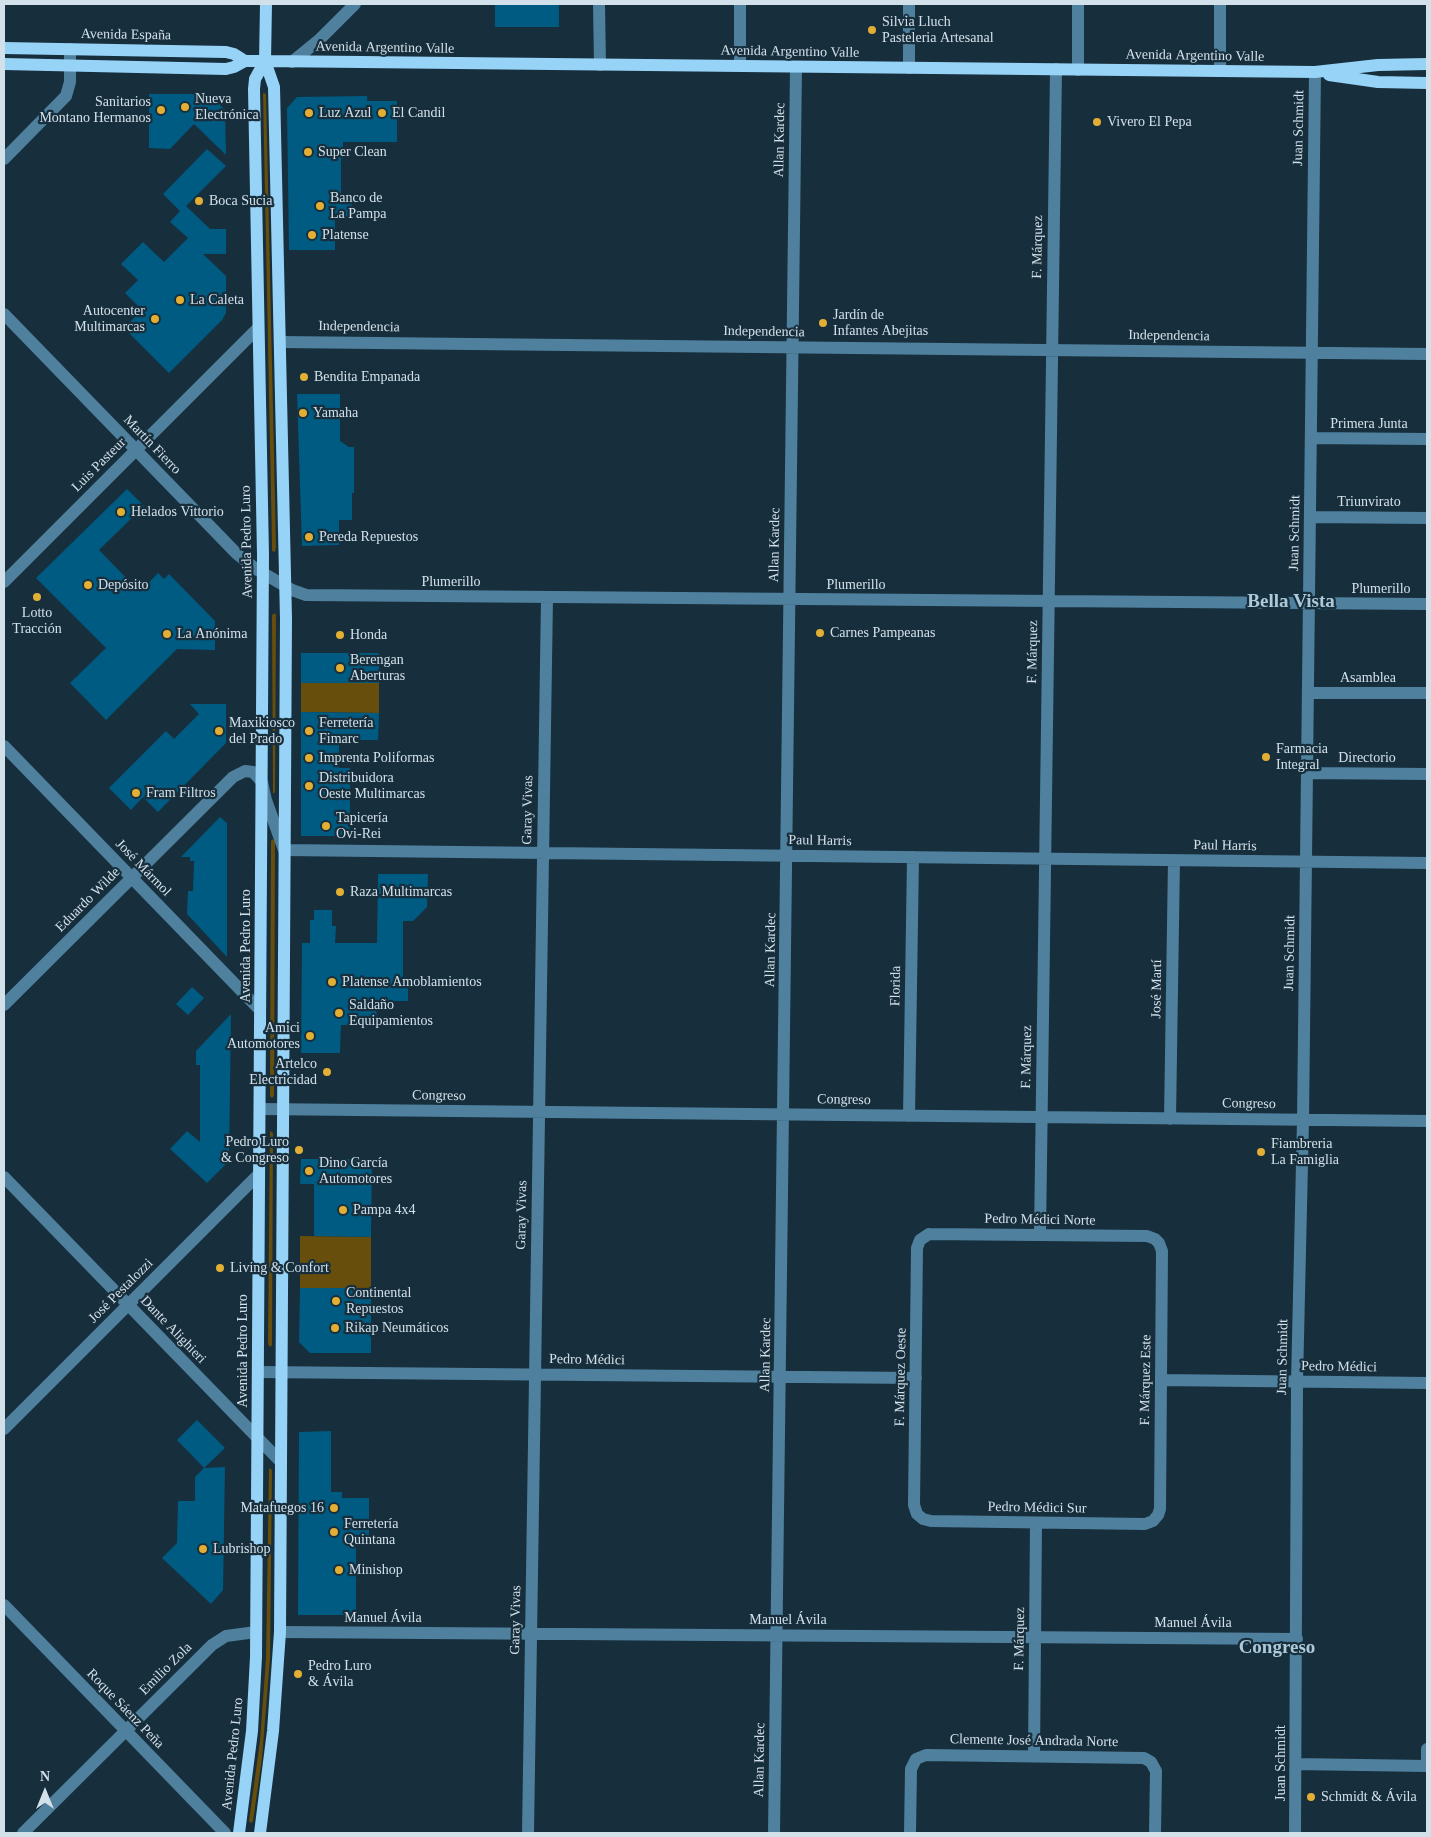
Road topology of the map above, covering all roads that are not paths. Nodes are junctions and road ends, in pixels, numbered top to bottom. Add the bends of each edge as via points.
1 (266, 4) edge
2 (354, 4) edge
3 (599, 4) edge
4 (740, 4) edge
5 (909, 4) edge
6 (1078, 4) edge
7 (1220, 4) edge
8 (4, 48) edge
9 (70, 49) junction
10 (245, 61) junction
11 (265, 61) junction
12 (292, 62) junction
13 (4, 64) edge
14 (1427, 64) edge
15 (600, 65) junction
16 (70, 66) junction
17 (740, 66) junction
18 (796, 67) junction
19 (909, 68) junction
20 (1056, 69) junction
21 (1078, 70) junction
22 (1220, 71) junction
23 (1315, 72) junction
24 (1427, 83) edge
25 (4, 159) edge
26 (4, 314) edge
27 (258, 328) junction
28 (280, 342) junction
29 (792, 347) junction
30 (1052, 350) junction
31 (1312, 352) junction
32 (1427, 354) edge
33 (1311, 438) junction
34 (1427, 439) edge
35 (136, 450) junction
36 (1310, 516) junction
37 (1427, 518) edge
38 (263, 573) junction
39 (4, 582) edge
40 (286, 586) junction
41 (546, 598) junction
42 (790, 600) junction
43 (1048, 601) junction
44 (1309, 603) junction
45 (1427, 604) edge
46 (1308, 693) junction
47 (1427, 693) edge
48 (4, 746) edge
49 (1307, 773) junction
50 (1427, 774) edge
51 (262, 782) junction
52 (284, 850) junction
53 (543, 853) junction
54 (787, 856) junction
55 (913, 857) junction
56 (1045, 859) junction
57 (1174, 860) junction
58 (1306, 862) junction
59 (1427, 863) edge
60 (132, 878) junction
61 (4, 1005) edge
62 (260, 1010) junction
63 (260, 1109) junction
64 (283, 1110) junction
65 (539, 1112) junction
66 (784, 1115) junction
67 (909, 1116) junction
68 (1041, 1117) junction
69 (1170, 1119) junction
70 (1303, 1120) junction
71 (1427, 1121) edge
72 (259, 1174) junction
73 (4, 1177) edge
74 (1040, 1235) junction
75 (922, 1238) joint
76 (1157, 1241) joint
77 (128, 1305) junction
78 (258, 1372) junction
79 (282, 1372) junction
80 (535, 1374) junction
81 (780, 1376) junction
82 (916, 1378) junction
83 (1161, 1380) junction
84 (1298, 1382) junction
85 (1427, 1383) edge
86 (258, 1410) junction
87 (238, 1418) junction
88 (4, 1429) edge
89 (258, 1438) junction
90 (281, 1462) junction
91 (919, 1516) joint
92 (1155, 1519) joint
93 (1036, 1523) junction
94 (4, 1605) edge
95 (256, 1632) junction
96 (280, 1632) junction
97 (531, 1634) junction
98 (778, 1635) junction
99 (1035, 1637) junction
100 (1296, 1639) junction
101 (126, 1731) junction
102 (1427, 1749) edge
103 (1034, 1756) junction
104 (1296, 1764) junction
105 (1427, 1766) edge
106 (23, 1833) edge
107 (225, 1833) edge
108 (239, 1833) edge
109 (260, 1833) edge
110 (528, 1833) edge
111 (774, 1833) edge
112 (910, 1833) edge
113 (1155, 1833) edge
114 (1295, 1833) edge

1 - 11 main road, Avenida Pedro Luro
2 - 12 street
3 - 15 street
4 - 17 street
5 - 19 street
6 - 21 street
7 - 22 street
8 - 9 main road, Avenida España
9 - 10 main road, Avenida España via 226,52
9 - 16 street
10 - 11 main road, Avenida España
10 - 16 main road, Avenida España via 226,69
11 - 12 main road, Avenida Argentino Valle
11 - 27 main road, Avenida Pedro Luro via 255,79 254,89
11 - 28 main road, Avenida Pedro Luro via 274,87
12 - 15 main road, Avenida Argentino Valle
13 - 16 main road, Avenida España
14 - 23 main road, Avenida Argentino Valle
15 - 17 main road, Avenida Argentino Valle
16 - 25 street via 70,88 66,96
17 - 18 main road, Avenida Argentino Valle
18 - 19 main road, Avenida Argentino Valle
18 - 29 street, Allan Kardec
19 - 20 main road, Avenida Argentino Valle
20 - 21 main road, Avenida Argentino Valle
20 - 30 street, F. Márquez
21 - 22 main road, Avenida Argentino Valle
22 - 23 main road, Avenida Argentino Valle
23 - 24 main road, Avenida Argentino Valle via 1372,81
23 - 31 street, Juan Schmidt
26 - 35 street, Martín Fierro
27 - 35 street, Luis Pasteur
27 - 38 main road, Avenida Pedro Luro
28 - 29 street, Independencia
28 - 40 main road, Avenida Pedro Luro
29 - 30 street, Independencia
29 - 42 street, Allan Kardec
30 - 31 street, Independencia
30 - 43 street, F. Márquez
31 - 32 street, Independencia
31 - 33 street, Juan Schmidt
33 - 34 street, Primera Junta
33 - 36 street, Juan Schmidt
35 - 38 street, Martín Fierro via 237,554
35 - 39 street, Luis Pasteur
36 - 37 street, Triunvirato
36 - 44 street, Juan Schmidt
38 - 40 street, Martín Fierro
38 - 51 main road, Avenida Pedro Luro
40 - 41 street, Plumerillo via 298,594 314,596
40 - 52 main road, Avenida Pedro Luro
41 - 42 street, Plumerillo
41 - 53 street, Garay Vivas
42 - 43 street, Plumerillo
42 - 54 street, Allan Kardec
43 - 44 street, Plumerillo
43 - 56 street, F. Márquez
44 - 45 street, Plumerillo
44 - 46 street, Juan Schmidt
46 - 47 street, Asamblea
46 - 49 street, Juan Schmidt
48 - 60 street, José Mármol
49 - 50 street, Directorio
49 - 58 street, Juan Schmidt
51 - 52 street
51 - 60 street, Eduardo Wilde via 253,772 236,774
51 - 62 main road, Avenida Pedro Luro
52 - 53 street, Paul Harris
52 - 64 main road, Avenida Pedro Luro
53 - 54 street, Paul Harris
53 - 65 street, Garay Vivas
54 - 55 street, Paul Harris
54 - 66 street, Allan Kardec
55 - 56 street, Paul Harris
55 - 67 street, Florida
56 - 57 street, Paul Harris
56 - 68 street, F. Márquez
57 - 58 street, Paul Harris
57 - 69 street, José Martí
58 - 59 street, Paul Harris
58 - 70 street, Juan Schmidt
60 - 61 street, Eduardo Wilde
60 - 62 street, José Mármol
62 - 63 main road, Avenida Pedro Luro
63 - 64 street, Congreso
63 - 72 main road, Avenida Pedro Luro
64 - 65 street, Congreso
64 - 79 main road, Avenida Pedro Luro
65 - 66 street, Congreso
65 - 80 street, Garay Vivas
66 - 67 street, Congreso
66 - 81 street, Allan Kardec
67 - 68 street, Congreso
68 - 69 street, Congreso
68 - 74 street, F. Márquez
69 - 70 street, Congreso
70 - 71 street, Congreso
70 - 84 street, Juan Schmidt
72 - 77 street, José Pestalozzi
72 - 78 main road, Avenida Pedro Luro
73 - 77 street, Dante Alighieri
74 - 75 street, Pedro Médici Norte via 930,1234
74 - 76 street, Pedro Médici Norte via 1147,1236
75 - 82 street, F. Márquez Oeste via 917,1248
76 - 83 street, F. Márquez Este via 1162,1251
77 - 87 street, Dante Alighieri
77 - 88 street, José Pestalozzi
78 - 79 street, Pedro Médici
78 - 86 main road, Avenida Pedro Luro
79 - 80 street, Pedro Médici
79 - 90 main road, Avenida Pedro Luro
80 - 81 street, Pedro Médici
80 - 97 street, Garay Vivas
81 - 82 street, Pedro Médici
81 - 98 street, Allan Kardec
82 - 91 street, F. Márquez Oeste via 914,1505
83 - 84 street, Pedro Médici
83 - 92 street, F. Márquez Este via 1160,1509
84 - 85 street, Pedro Médici
84 - 100 street, Juan Schmidt
86 - 87 street via 249,1417
86 - 89 main road, Avenida Pedro Luro
87 - 89 street, Dante Alighieri
89 - 90 street, Dante Alighieri
89 - 95 main road, Avenida Pedro Luro
90 - 96 main road, Avenida Pedro Luro
91 - 93 street, Pedro Médici Sur via 931,1521
92 - 93 street, Pedro Médici Sur via 1145,1524
93 - 99 street, F. Márquez
94 - 101 street, Roque Sáenz Peña
95 - 101 street, Emilio Zola via 232,1634 216,1642
95 - 108 main road, Avenida Pedro Luro via 252,1731
96 - 97 street, Manuel Ávila
96 - 109 main road, Avenida Pedro Luro via 277,1691
97 - 98 street, Manuel Ávila
97 - 110 street, Garay Vivas
98 - 99 street, Manuel Ávila
98 - 111 street, Allan Kardec
99 - 100 street, Manuel Ávila
99 - 103 street, F. Márquez
100 - 104 street, Juan Schmidt
101 - 106 street, Emilio Zola
101 - 107 street, Roque Sáenz Peña
102 - 105 street
103 - 112 street, Clemente José Andrada Norte via 926,1755 916,1759 911,1772
103 - 113 street, Clemente José Andrada Norte via 1141,1757 1151,1762 1156,1774
104 - 105 street
104 - 114 street, Juan Schmidt

